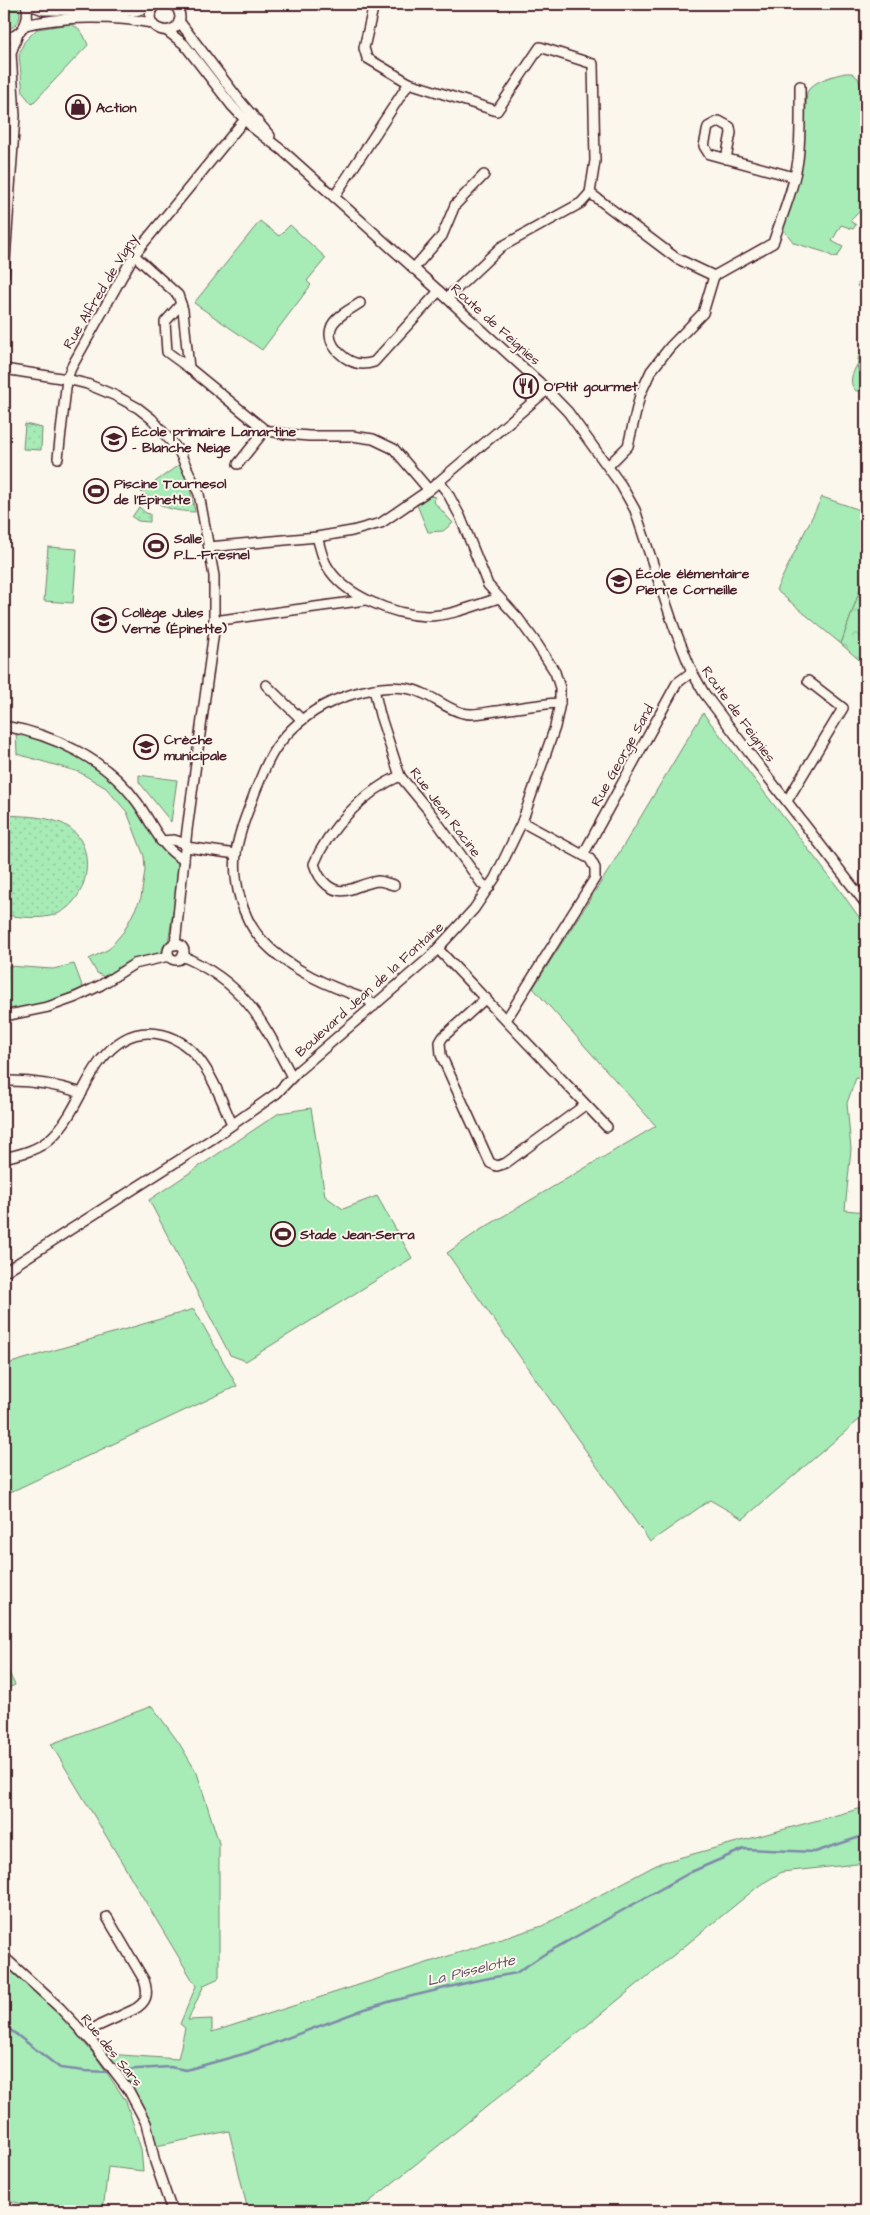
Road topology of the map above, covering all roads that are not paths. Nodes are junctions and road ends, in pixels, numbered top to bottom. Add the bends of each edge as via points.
1 (27, 4) edge
2 (175, 4) edge
3 (374, 4) edge
4 (155, 5) edge
5 (179, 21) junction
6 (152, 23) junction
7 (25, 25) junction
8 (166, 31) junction
9 (18, 34) junction
10 (4, 38) edge
11 (409, 84) junction
12 (800, 86) dead end
13 (4, 91) edge
14 (249, 117) junction
15 (4, 139) edge
16 (726, 159) dead end
17 (484, 174) dead end
18 (794, 177) junction
19 (590, 193) junction
20 (334, 197) junction
21 (134, 255) junction
22 (413, 268) junction
23 (4, 275) edge
24 (714, 276) junction
25 (439, 291) junction
26 (447, 298) junction
27 (181, 304) junction
28 (360, 304) dead end
29 (188, 368) junction
30 (4, 369) edge
31 (67, 379) junction
32 (547, 390) junction
33 (265, 430) junction
34 (58, 458) dead end
35 (238, 464) dead end
36 (608, 466) junction
37 (439, 482) junction
38 (429, 490) junction
39 (317, 537) junction
40 (209, 547) junction
41 (499, 598) junction
42 (366, 600) junction
43 (214, 621) junction
44 (692, 672) junction
45 (808, 681) dead end
46 (266, 685) dead end
47 (374, 689) junction
48 (560, 703) junction
49 (302, 720) junction
50 (4, 726) edge
51 (400, 776) junction
52 (787, 801) junction
53 (522, 822) junction
54 (161, 841) junction
55 (185, 847) junction
56 (236, 854) junction
57 (583, 855) junction
58 (394, 885) dead end
59 (488, 888) junction
60 (866, 904) edge
61 (175, 944) junction
62 (438, 949) junction
63 (169, 956) junction
64 (182, 956) junction
65 (486, 998) junction
66 (374, 1006) junction
67 (4, 1016) edge
68 (506, 1020) junction
69 (292, 1077) junction
70 (4, 1081) edge
71 (82, 1093) junction
72 (585, 1105) junction
73 (232, 1124) junction
74 (607, 1127) dead end
75 (4, 1158) edge
76 (4, 1272) edge
77 (107, 1917) dead end
78 (4, 1957) edge
79 (83, 2032) junction
80 (172, 2211) edge

1 - 4 street via 43,10 136,11
1 - 7 street
2 - 5 street via 180,12
3 - 11 street via 364,48 367,58
4 - 6 street via 150,14
5 - 8 street
5 - 14 street, Route de Feignies
6 - 7 street via 82,19 44,20
6 - 8 street, Route de Feignies
7 - 9 street
8 - 14 street, Route de Feignies via 184,44
9 - 10 street
9 - 23 street via 11,53 15,116
11 - 19 street via 497,111 540,47 593,64 595,160
11 - 20 street
12 - 18 street via 801,121
13 - 15 street
14 - 20 street, Route de Feignies
14 - 21 street, Rue Alfred de Vigny
16 - 18 street
17 - 22 street via 455,205 442,236
18 - 24 street via 773,243
19 - 24 street via 676,258
19 - 26 street via 581,203 501,247
20 - 22 street, Route de Feignies
21 - 27 street via 178,295
21 - 31 street, Rue Alfred de Vigny
22 - 25 street, Route de Feignies
24 - 36 street via 703,312 651,371 640,396 628,446
25 - 26 street, Route de Feignies
25 - 28 street via 374,362 362,364 351,361 334,348 329,337 331,326
26 - 32 street, Route de Feignies
27 - 29 street
27 - 29 street via 165,322 167,352
29 - 33 street
30 - 31 street
31 - 34 street, Rue Alfred de Vigny
31 - 40 street via 123,400 164,432 179,451 192,477
32 - 36 street, Route de Feignies via 568,412
32 - 37 street
33 - 35 street
33 - 38 street via 373,439 394,448
36 - 44 street, Route de Feignies via 635,510
37 - 38 street
37 - 41 street, Boulevard Jean de la Fontaine via 460,516 488,585
38 - 39 street via 381,523
39 - 40 street
39 - 42 street via 330,571 339,582
40 - 43 street via 214,576
41 - 42 street via 428,616
41 - 48 street, Boulevard Jean de la Fontaine via 518,618 552,666 558,680
42 - 43 street
43 - 55 street
44 - 52 street, Route de Feignies via 704,693
44 - 57 street, Rue George Sand via 677,683
45 - 52 street via 843,708
46 - 49 street
47 - 48 street via 406,688 462,713
47 - 49 street via 340,698
47 - 51 street, Rue Jean Racine
48 - 53 street, Boulevard Jean de la Fontaine via 555,727
49 - 56 street via 277,746 266,766
50 - 54 street via 64,744 99,765 124,786
51 - 58 street via 385,782 362,801 320,849 314,864 318,877 337,890 380,881
51 - 59 street, Rue Jean Racine
52 - 60 street, Route de Feignies
53 - 57 street
53 - 59 street, Boulevard Jean de la Fontaine
54 - 55 street
54 - 55 street via 172,852
55 - 56 street
55 - 61 street
56 - 66 street via 242,906 260,938 297,968 368,1000
57 - 68 street via 595,868 595,878
59 - 62 street, Boulevard Jean de la Fontaine via 474,910
61 - 63 street via 168,949
61 - 64 street via 183,948
62 - 65 street
62 - 66 street, Boulevard Jean de la Fontaine
63 - 64 street via 176,960
63 - 67 street via 134,964 76,997 48,1007
64 - 69 street via 200,964 238,990 267,1031
65 - 68 street
65 - 72 street via 443,1037 440,1048 490,1162 497,1166 506,1163
66 - 69 street, Boulevard Jean de la Fontaine
68 - 72 street
69 - 73 street, Boulevard Jean de la Fontaine via 276,1093
70 - 71 street via 55,1084
71 - 73 street via 113,1046 142,1033 158,1033 179,1039 191,1049 215,1087
71 - 75 street via 52,1138 37,1148
72 - 74 street
73 - 76 street, Boulevard Jean de la Fontaine
77 - 79 street via 148,1990 141,2006
78 - 79 street, Rue des Sars via 42,1989
79 - 80 street, Rue des Sars via 128,2088 146,2123

